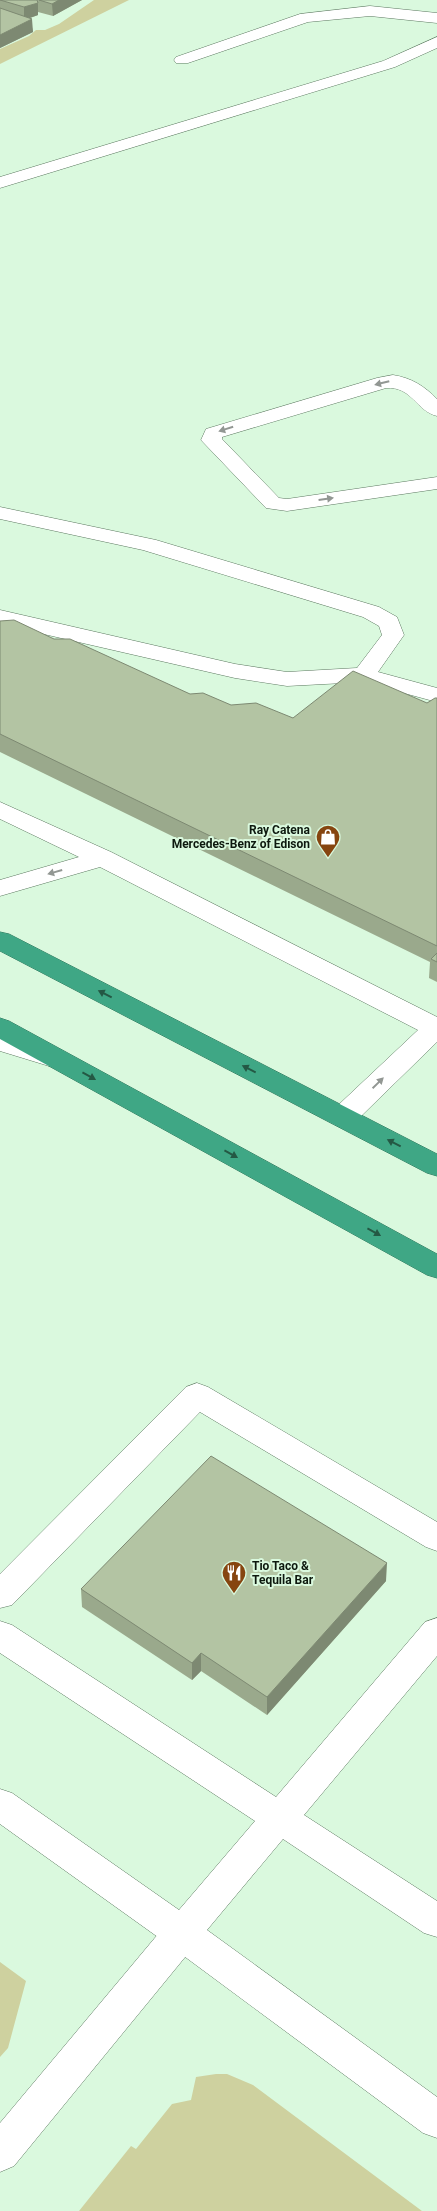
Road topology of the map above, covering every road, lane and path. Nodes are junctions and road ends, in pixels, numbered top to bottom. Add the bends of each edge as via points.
1 (437, 18) edge
2 (437, 42) edge
3 (182, 60) dead end
4 (0, 184) edge
5 (437, 410) edge
6 (437, 483) edge
7 (0, 513) edge
8 (0, 617) edge
9 (364, 675) junction
10 (437, 695) edge
11 (0, 810) edge
12 (102, 858) junction
13 (0, 888) edge
14 (0, 940) edge
15 (0, 1027) edge
16 (436, 1028) edge
17 (0, 1042) edge
18 (64, 1062) junction
19 (343, 1117) junction
20 (437, 1166) edge
21 (437, 1267) edge
22 (437, 1538) edge
23 (0, 1594) edge
24 (437, 1632) edge
25 (0, 1635) edge
26 (0, 1804) edge
27 (280, 1817) junction
28 (437, 1921) edge
29 (182, 1934) junction
30 (437, 2120) edge
31 (0, 2153) edge

1 - 3 street via 370,11 306,16
2 - 4 street via 389,64
5 -> 6 street via 413,388 397,380 213,433 211,440 273,504 287,505
7 - 9 street via 148,545 371,612 389,622 393,635
8 - 9 street via 235,672 287,679
9 - 10 street
11 - 12 street
12 -> 13 street
12 - 16 street
19 -> 14 highway
15 - 18 highway
19 -> 16 street
17 - 18 street
18 -> 21 highway
20 -> 19 highway
22 - 23 street via 197,1395
24 - 27 street
25 - 27 street
26 - 29 street
27 - 28 street
27 - 29 street
29 - 30 street
29 - 31 street

